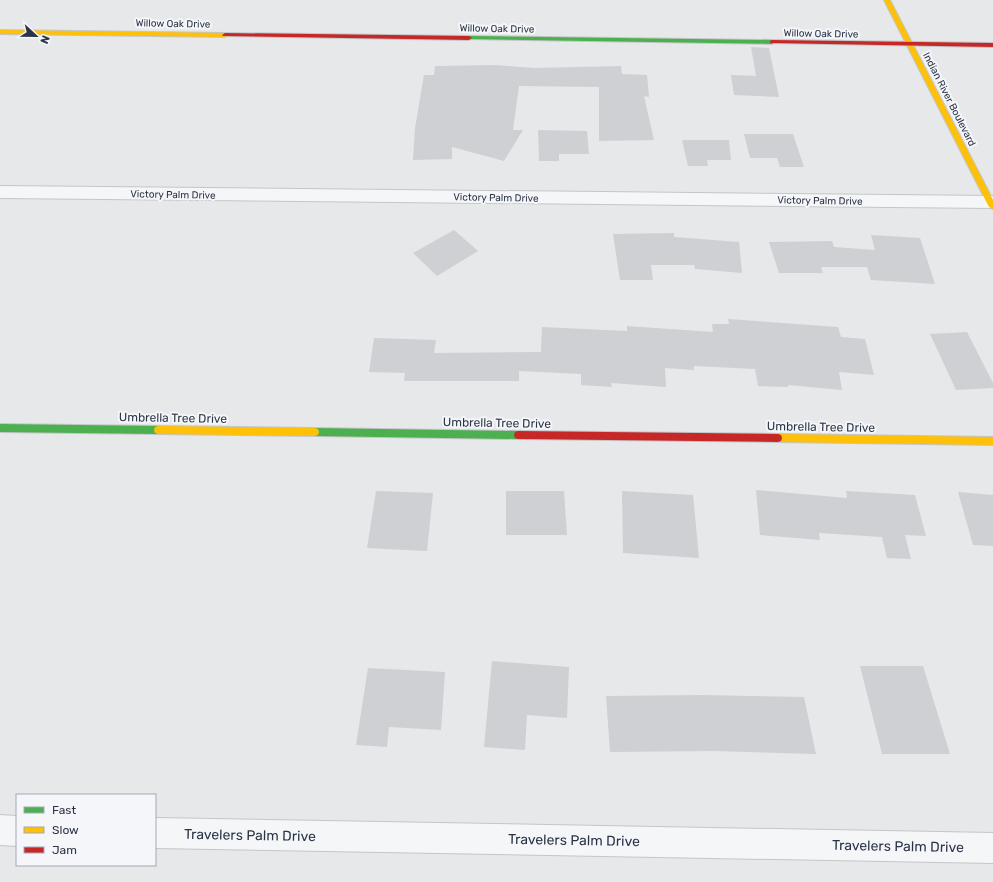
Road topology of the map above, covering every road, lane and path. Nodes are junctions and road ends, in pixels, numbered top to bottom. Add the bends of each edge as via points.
1 (888, 0) edge
2 (0, 32) edge
3 (910, 45) junction
4 (993, 45) edge
5 (0, 192) edge
6 (992, 204) edge
7 (0, 428) edge
8 (993, 441) edge
9 (0, 830) edge
10 (16, 831) edge
11 (156, 833) edge
12 (993, 848) edge

1 - 3 street, Indian River Boulevard
2 - 3 street, Willow Oak Drive
3 - 4 street, Willow Oak Drive
3 - 6 street, Indian River Boulevard
5 - 6 street, Victory Palm Drive
7 - 8 street, Umbrella Tree Drive
9 - 10 street
11 - 12 street, Travelers Palm Drive

